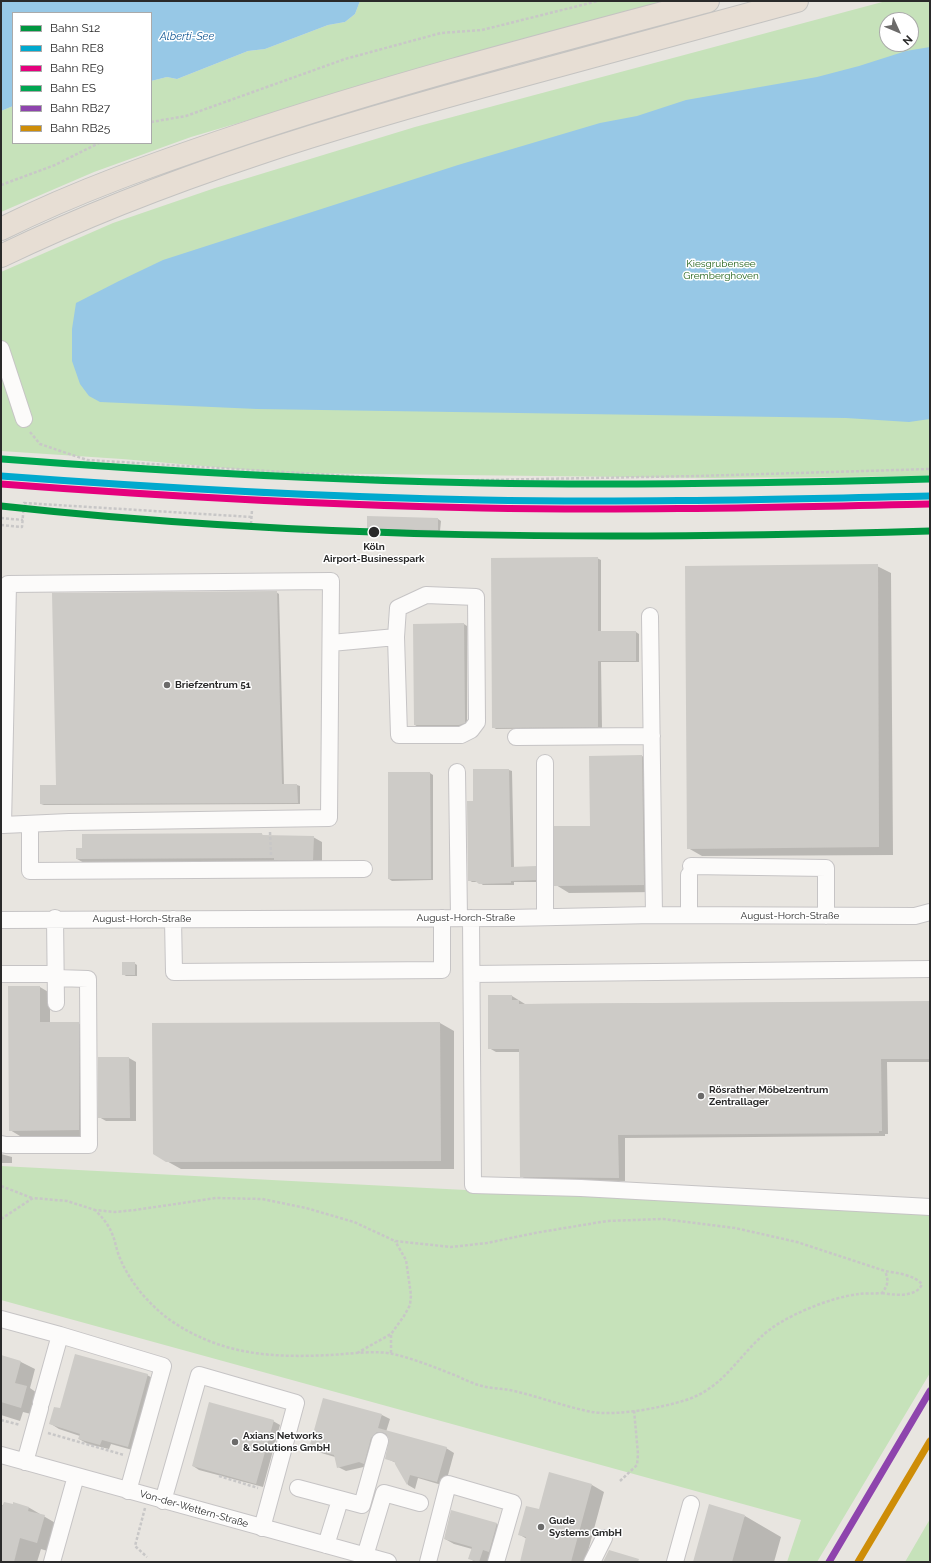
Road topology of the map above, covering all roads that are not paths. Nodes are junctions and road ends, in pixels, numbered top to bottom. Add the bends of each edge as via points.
1 (708, 1) edge
2 (797, 1) edge
3 (1, 229) edge
4 (1, 256) edge
5 (1, 349) edge
6 (24, 419) road end
7 (650, 616) dead end
8 (396, 637) junction
9 (331, 643) junction
10 (652, 736) junction
11 (516, 737) dead end
12 (545, 763) dead end
13 (457, 772) dead end
14 (30, 824) junction
15 (2, 825) edge
16 (364, 869) dead end
17 (930, 912) edge
18 (654, 915) junction
19 (689, 915) junction
20 (826, 916) junction
21 (545, 917) junction
22 (55, 918) junction
23 (442, 918) junction
24 (465, 918) junction
25 (173, 919) junction
26 (1, 920) edge
27 (930, 969) edge
28 (1, 974) edge
29 (472, 974) junction
30 (56, 976) junction
31 (56, 1003) dead end
32 (1, 1144) edge
33 (930, 1207) edge
34 (1, 1319) edge
35 (60, 1335) junction
36 (380, 1441) dead end
37 (1, 1455) edge
38 (25, 1462) junction
39 (76, 1476) junction
40 (298, 1488) dead end
41 (128, 1491) junction
42 (156, 1498) junction
43 (340, 1500) junction
44 (420, 1503) dead end
45 (691, 1504) dead end
46 (262, 1528) junction
47 (604, 1538) dead end
48 (326, 1545) junction
49 (365, 1556) junction
50 (52, 1562) edge
51 (388, 1562) edge
52 (428, 1562) edge
53 (496, 1562) edge
54 (592, 1562) edge
55 (675, 1562) edge

1 - 3 highway via 408,82 302,114 96,186
2 - 4 highway via 413,105 312,136 209,170 106,209
5 - 6 street
7 - 10 street
8 - 8 street via 399,735 461,735 471,730 477,722 476,597 426,595 398,608
8 - 9 street
9 - 14 street via 329,818
9 - 15 street via 331,580 8,584
10 - 11 street
10 - 18 street
12 - 21 street
13 - 24 street
14 - 15 street
14 - 16 street via 30,871
17 - 20 street, August-Horch-Straße via 915,916
18 - 19 street, August-Horch-Straße
18 - 21 street, August-Horch-Straße
19 - 20 street, August-Horch-Straße
19 - 20 street via 690,871 826,868
21 - 24 street, August-Horch-Straße
22 - 25 street, August-Horch-Straße
22 - 26 street, August-Horch-Straße
22 - 30 street
23 - 24 street, August-Horch-Straße
23 - 25 street, August-Horch-Straße
23 - 25 street via 442,970 181,972 174,972
24 - 29 street
27 - 29 street
28 - 30 street
29 - 33 street via 473,1185 581,1188
30 - 31 street
30 - 32 street via 88,979 89,1145
34 - 35 street
35 - 38 street
35 - 41 street via 164,1366
36 - 43 street via 362,1505
37 - 38 street, Von-der-Wettern-Straße
38 - 39 street, Von-der-Wettern-Straße
39 - 41 street, Von-der-Wettern-Straße
39 - 50 street
40 - 43 street
41 - 42 street, Von-der-Wettern-Straße
42 - 46 street, Von-der-Wettern-Straße
42 - 46 street via 199,1375 296,1403
43 - 48 street
44 - 49 street via 384,1493
45 - 55 street
46 - 48 street, Von-der-Wettern-Straße
47 - 54 street
48 - 49 street, Von-der-Wettern-Straße
49 - 51 street, Von-der-Wettern-Straße
52 - 53 street via 448,1484 513,1503

